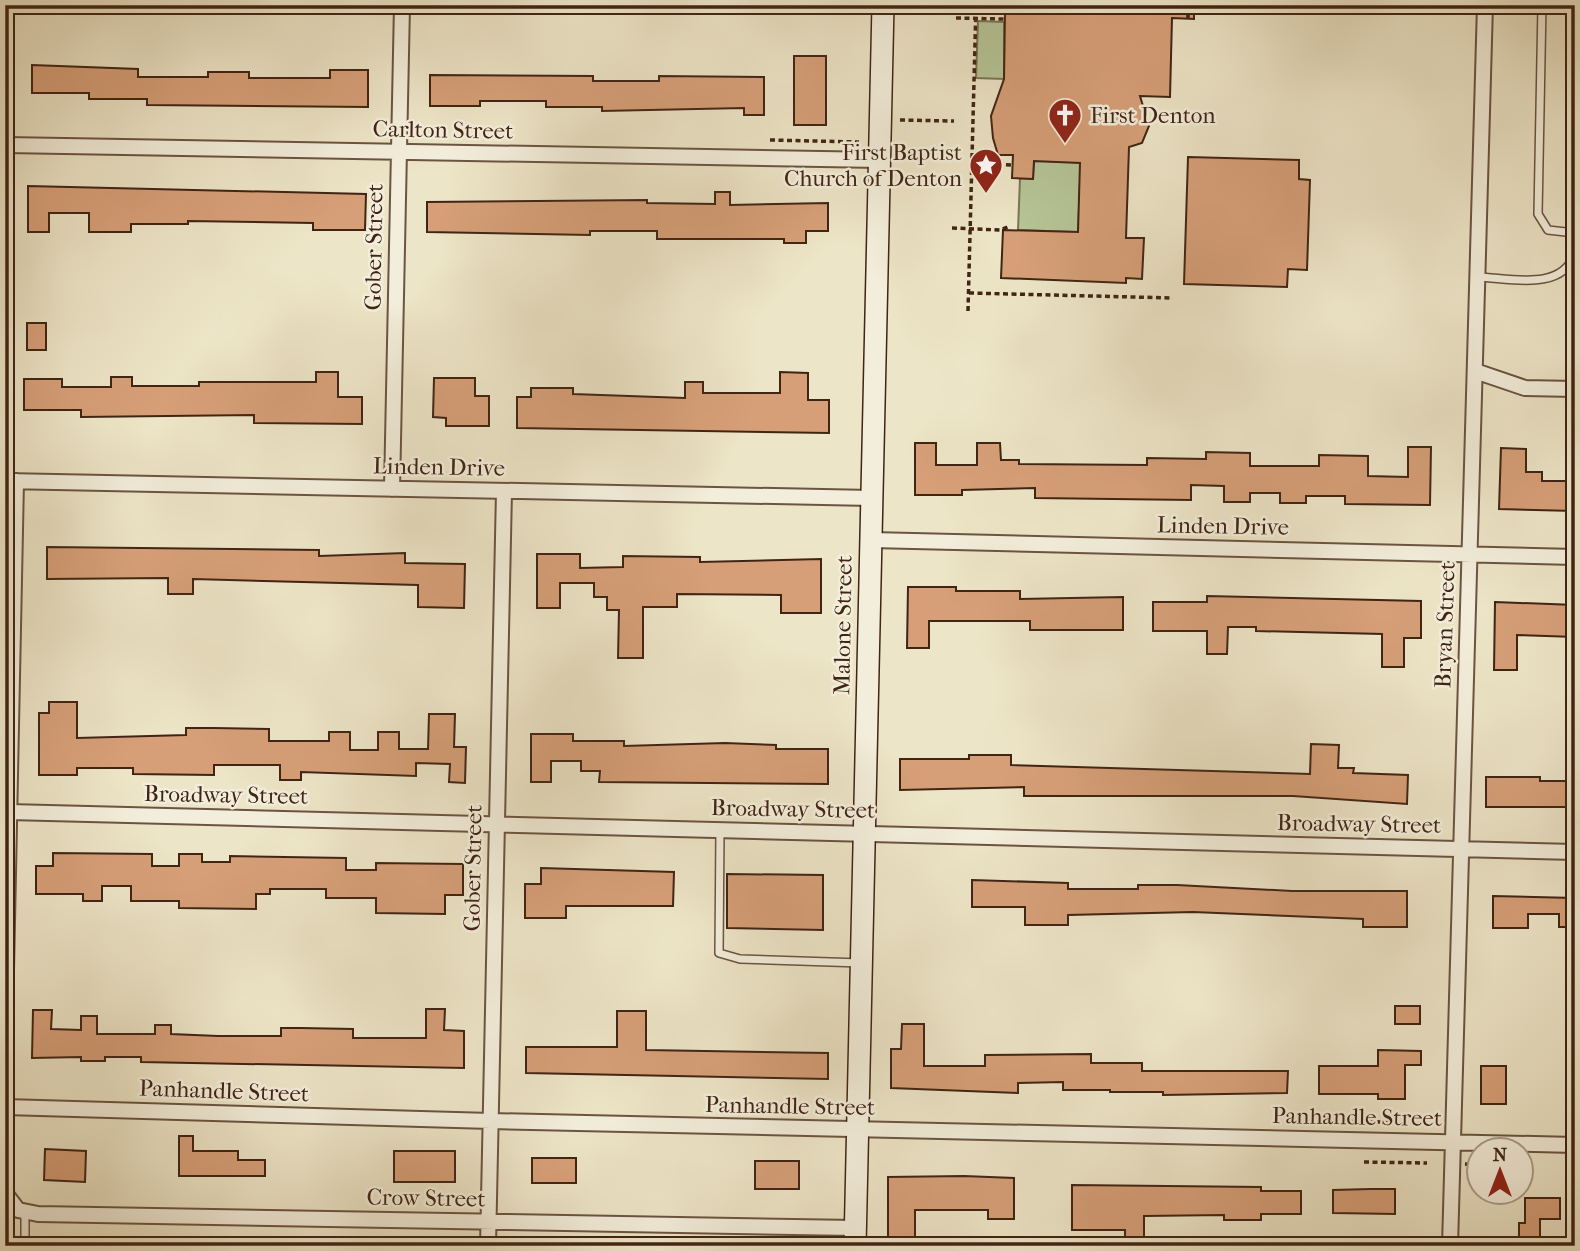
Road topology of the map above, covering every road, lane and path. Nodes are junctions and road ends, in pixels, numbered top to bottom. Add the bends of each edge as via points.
1 (6, 5) edge
2 (402, 5) edge
3 (883, 5) edge
4 (976, 5) edge
5 (1188, 5) edge
6 (1485, 5) edge
7 (1542, 5) edge
8 (956, 18) dead end
9 (976, 18) junction
10 (1004, 19) dead end
11 (1188, 19) dead end
12 (5, 48) edge
13 (880, 120) junction
14 (954, 121) dead end
15 (770, 140) dead end
16 (859, 142) dead end
17 (5, 145) edge
18 (399, 152) junction
19 (880, 160) junction
20 (972, 163) junction
21 (1013, 165) dead end
22 (1010, 226) dead end
23 (952, 228) dead end
24 (970, 229) junction
25 (1575, 233) edge
26 (1575, 254) edge
27 (1478, 277) junction
28 (969, 293) junction
29 (1173, 298) dead end
30 (968, 311) dead end
31 (1475, 371) junction
32 (1575, 389) edge
33 (11, 481) edge
34 (392, 489) junction
35 (504, 491) junction
36 (872, 498) junction
37 (871, 540) junction
38 (1470, 555) junction
39 (1575, 557) edge
40 (9, 812) junction
41 (497, 824) junction
42 (720, 830) junction
43 (864, 834) junction
44 (1461, 849) junction
45 (1575, 852) edge
46 (861, 964) junction
47 (5, 1020) edge
48 (5, 1107) edge
49 (1291, 1119) dead end
50 (491, 1121) junction
51 (1428, 1123) dead end
52 (858, 1130) junction
53 (1453, 1142) junction
54 (1575, 1145) edge
55 (1364, 1162) dead end
56 (1427, 1163) dead end
57 (7, 1199) edge
58 (26, 1212) junction
59 (489, 1222) junction
60 (855, 1237) edge
61 (25, 1246) edge
62 (488, 1246) edge
63 (1450, 1246) edge

1 - 12 street
2 - 18 street, Gober Street
3 - 13 street, Malone Street
4 - 9 path
5 - 11 path
6 - 27 street, Bryan Street
7 - 25 lane via 1538,214 1548,230
8 - 9 path
9 - 10 path
9 - 20 path
13 - 14 path
13 - 19 street, Malone Street
15 - 16 path
17 - 18 street, Carlton Street
18 - 19 street, Carlton Street
18 - 34 street, Gober Street
19 - 36 street, Malone Street
20 - 21 path
20 - 24 path
22 - 24 path
23 - 24 path
24 - 28 path
26 - 27 lane via 1562,273 1547,278
27 - 31 street, Bryan Street
28 - 29 path
28 - 30 path
31 - 32 street via 1525,388
31 - 38 street, Bryan Street
33 - 34 street, Linden Drive
33 - 40 street
34 - 35 street, Linden Drive
35 - 36 street, Linden Drive
35 - 41 street, Gober Street
36 - 37 street, Malone Street
37 - 38 street, Linden Drive
37 - 43 street, Malone Street
38 - 39 street, Linden Drive
38 - 44 street, Bryan Street
40 - 41 street, Broadway Street
40 - 47 street
41 - 42 street, Broadway Street
41 - 50 street, Gober Street
42 - 43 street, Broadway Street
42 - 46 lane via 719,953 740,959
43 - 44 street, Broadway Street
43 - 46 street, Malone Street
44 - 45 street, Broadway Street
44 - 53 street, Bryan Street
46 - 52 street, Malone Street
48 - 50 street, Panhandle Street
49 - 51 path
50 - 52 street, Panhandle Street
50 - 59 street, Gober Street
52 - 53 street, Panhandle Street
52 - 60 street, Malone Street
53 - 54 street, Panhandle Street
53 - 63 street, Bryan Street
55 - 56 path
57 - 58 street
58 - 59 street, Crow Street
58 - 61 lane
59 - 60 street, Crow Street
59 - 62 street, Gober Street

